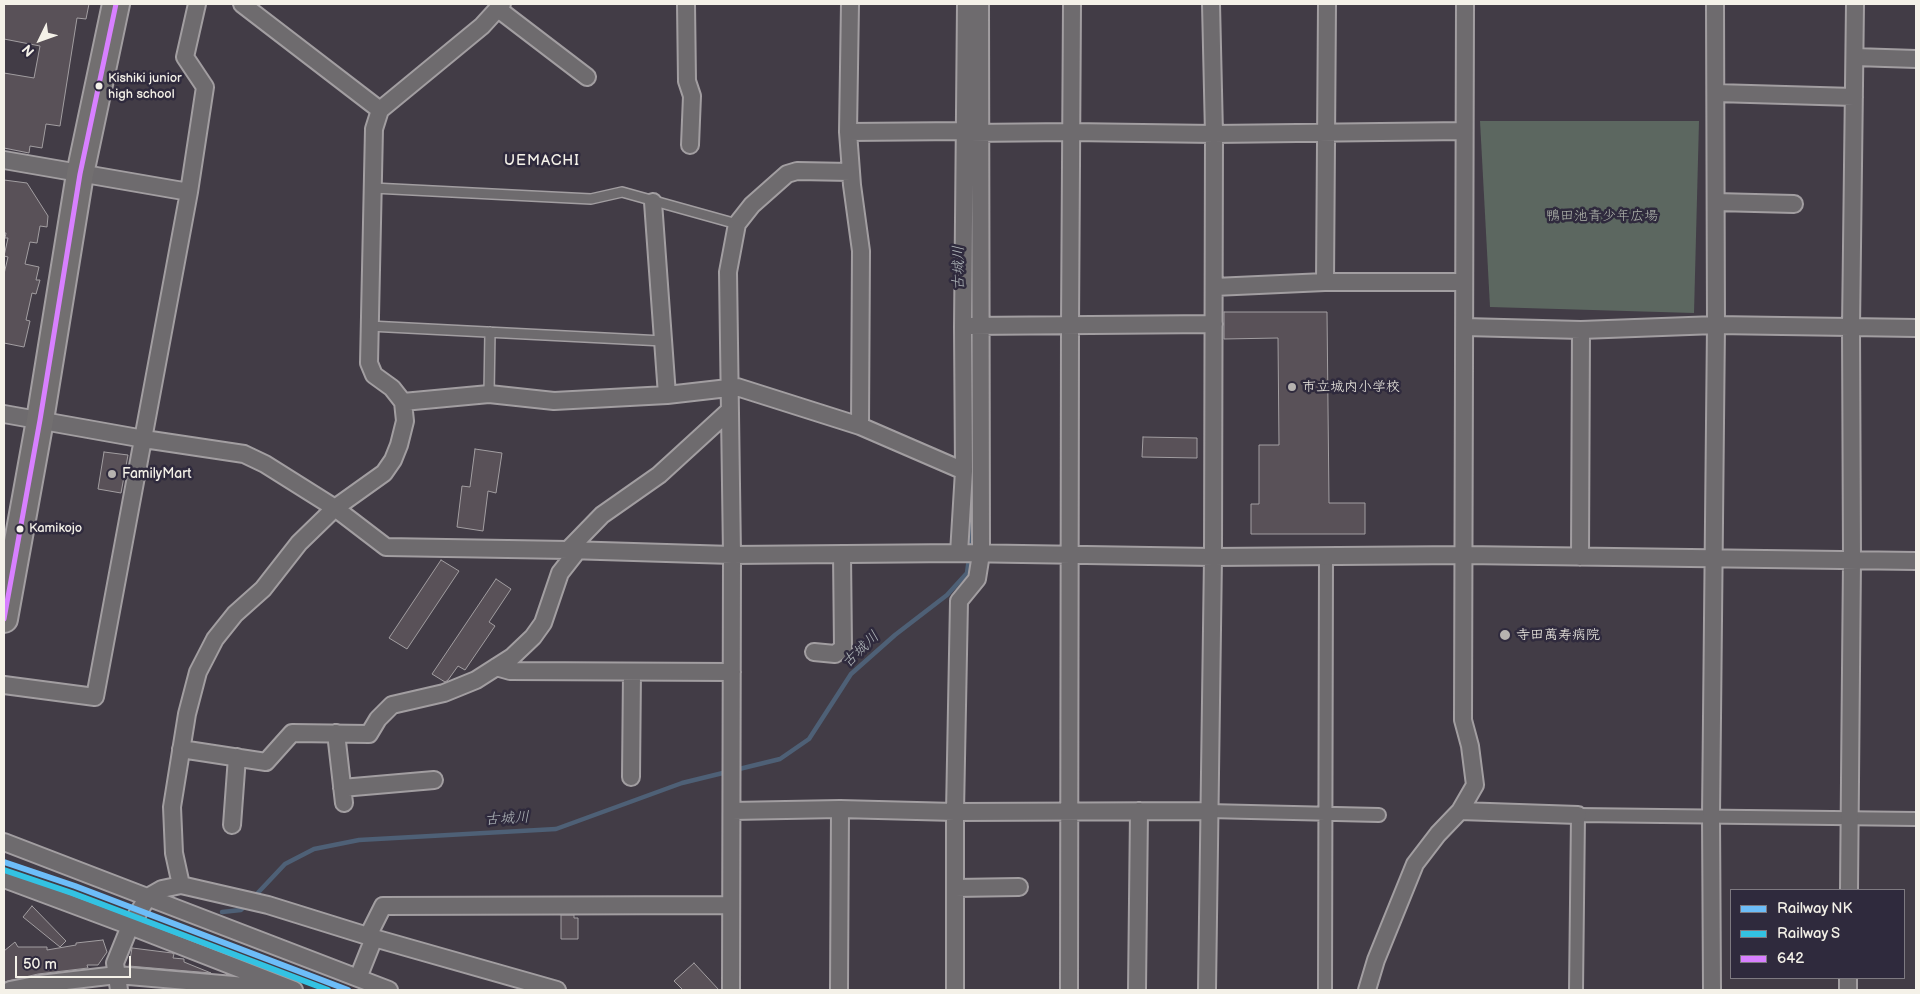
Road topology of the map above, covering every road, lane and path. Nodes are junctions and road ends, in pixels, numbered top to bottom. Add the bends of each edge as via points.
1 (116, 4) edge
2 (197, 4) edge
3 (242, 4) edge
4 (686, 4) edge
5 (850, 4) edge
6 (966, 4) edge
7 (980, 4) edge
8 (1072, 4) edge
9 (1211, 4) edge
10 (1327, 4) edge
11 (1465, 4) edge
12 (1715, 4) edge
13 (1855, 4) edge
14 (500, 6) edge
15 (1854, 57) junction
16 (1916, 59) edge
17 (587, 76) dead end
18 (1716, 93) junction
19 (1854, 97) junction
20 (380, 110) junction
21 (1464, 131) junction
22 (848, 132) junction
23 (970, 132) junction
24 (1071, 132) junction
25 (1327, 133) junction
26 (1214, 134) junction
27 (690, 145) dead end
28 (4, 160) edge
29 (851, 172) junction
30 (80, 174) junction
31 (373, 188) junction
32 (189, 192) junction
33 (653, 202) junction
34 (1716, 202) junction
35 (1794, 204) dead end
36 (737, 224) junction
37 (1326, 282) junction
38 (1463, 282) junction
39 (1214, 287) junction
40 (1214, 324) junction
41 (980, 325) junction
42 (1070, 325) junction
43 (1716, 325) junction
44 (369, 326) junction
45 (963, 327) junction
46 (1464, 327) junction
47 (1851, 328) junction
48 (1916, 328) edge
49 (1581, 330) junction
50 (490, 332) junction
51 (663, 341) junction
52 (728, 389) junction
53 (490, 394) junction
54 (667, 395) junction
55 (403, 402) junction
56 (729, 411) junction
57 (4, 414) edge
58 (40, 420) junction
59 (860, 426) junction
60 (144, 439) junction
61 (964, 471) junction
62 (335, 508) junction
63 (573, 550) junction
64 (842, 554) junction
65 (960, 554) junction
66 (980, 554) junction
67 (1070, 555) junction
68 (1464, 555) junction
69 (732, 556) junction
70 (1326, 556) junction
71 (1213, 557) junction
72 (1580, 557) junction
73 (1714, 559) junction
74 (1852, 560) junction
75 (1916, 561) edge
76 (4, 619) edge
77 (814, 652) dead end
78 (496, 667) junction
79 (632, 672) junction
80 (732, 672) junction
81 (4, 685) edge
82 (336, 733) junction
83 (181, 749) junction
84 (237, 757) junction
85 (632, 777) dead end
86 (434, 780) dead end
87 (840, 809) junction
88 (732, 811) junction
89 (1070, 811) junction
90 (1139, 811) junction
91 (1208, 811) junction
92 (1460, 811) junction
93 (955, 812) junction
94 (1326, 813) junction
95 (1379, 815) dead end
96 (1578, 815) junction
97 (1711, 816) junction
98 (1849, 818) junction
99 (1916, 819) edge
100 (232, 825) dead end
101 (4, 842) edge
102 (4, 879) edge
103 (181, 885) junction
104 (1019, 887) dead end
105 (955, 888) junction
106 (1849, 889) edge
107 (148, 897) junction
108 (731, 905) junction
109 (130, 926) junction
110 (371, 937) junction
111 (358, 978) junction
112 (118, 982) edge
113 (273, 982) junction
114 (10, 990) edge
115 (294, 990) edge
116 (389, 990) edge
117 (557, 990) edge
118 (731, 990) edge
119 (839, 990) edge
120 (955, 990) edge
121 (1069, 990) edge
122 (1137, 990) edge
123 (1206, 990) edge
124 (1325, 990) edge
125 (1367, 990) edge
126 (1576, 990) edge
127 (1712, 990) edge

1 - 30 main road
2 - 32 street via 184,57 205,87
3 - 20 street
4 - 27 street via 687,81 692,96
5 - 22 street
6 - 23 street
7 - 23 street
8 - 24 street
9 - 26 street
10 - 25 street
11 - 21 street
12 - 18 street
13 - 15 street
14 - 17 street
14 - 20 street via 482,26
15 - 16 street
15 - 19 street
18 - 19 street
18 - 34 street
19 - 47 street
20 - 31 street via 374,129
21 - 25 street
21 - 38 street
22 - 23 street
22 - 29 street
23 - 24 street
23 - 41 street
23 - 45 street
24 - 26 street
24 - 42 street
25 - 26 street
25 - 37 street
26 - 39 street
28 - 30 street
29 - 36 street via 797,171 787,174 752,204
29 - 59 street via 861,251
30 - 32 street
30 - 58 main road
31 - 33 lane via 591,200 622,192
31 - 44 street
32 - 60 street
33 - 36 lane
33 - 51 street
34 - 35 street
34 - 43 street
36 - 52 street via 728,272
37 - 38 street
37 - 39 street
38 - 46 street
39 - 40 street
40 - 42 street
40 - 71 street
41 - 42 street
41 - 45 street
41 - 66 street
42 - 67 street
43 - 47 street
43 - 49 street
43 - 73 street
44 - 50 lane
44 - 55 street via 368,362 374,375 392,388
45 - 61 street
46 - 49 street
46 - 68 street
47 - 48 street
47 - 74 street
49 - 72 street
50 - 51 lane
50 - 53 lane
51 - 54 street
52 - 54 street
52 - 56 street
52 - 59 street via 737,387
53 - 54 street via 554,401
53 - 55 street
55 - 62 street via 405,421 393,460 384,473
56 - 63 street via 659,475 602,516
56 - 69 street
57 - 58 street
58 - 60 street
58 - 76 main road
59 - 61 street
60 - 62 street via 244,454
60 - 81 street via 96,697
61 - 65 street
62 - 63 street via 386,547
62 - 83 street via 299,542 263,589 235,614 215,639 198,672
63 - 69 street
63 - 78 street via 560,573 543,623 512,657
64 - 65 street
64 - 69 street
64 - 77 street via 842,648 834,654
65 - 66 street
66 - 67 street
66 - 93 street via 977,579 960,601
67 - 71 street
67 - 89 street
68 - 70 street
68 - 72 street
68 - 92 street via 1463,720 1475,785
69 - 80 street
70 - 71 street
70 - 94 street
71 - 91 street
72 - 73 street
73 - 74 street
73 - 97 street
74 - 75 street
74 - 98 street
78 - 79 street via 510,671
78 - 82 street via 476,680 444,693 392,705 369,734
79 - 80 street
79 - 85 street
80 - 88 street
82 - 84 street via 292,733 266,762
82 - 86 street via 343,795
83 - 84 street
83 - 103 street via 172,807 174,853
84 - 100 street
87 - 88 street
87 - 93 street
87 - 119 street
88 - 108 street
89 - 90 street
89 - 93 street
89 - 121 street
90 - 91 street
90 - 122 street
91 - 94 street
91 - 123 street
92 - 96 street
92 - 125 street via 1415,864
93 - 105 street
94 - 95 street
94 - 124 street
96 - 97 street
96 - 126 street
97 - 98 street
97 - 127 street
98 - 99 street
98 - 106 street
101 - 107 street
102 - 109 street
103 - 107 street via 162,889
103 - 110 street via 249,899
104 - 105 street
105 - 120 street
107 - 109 street
107 - 111 street
108 - 110 street via 383,906
108 - 118 street
109 - 112 street via 114,963
109 - 113 street
110 - 111 street
110 - 117 street
111 - 116 street
112 - 113 street via 257,987
112 - 114 street via 40,984
113 - 115 street

